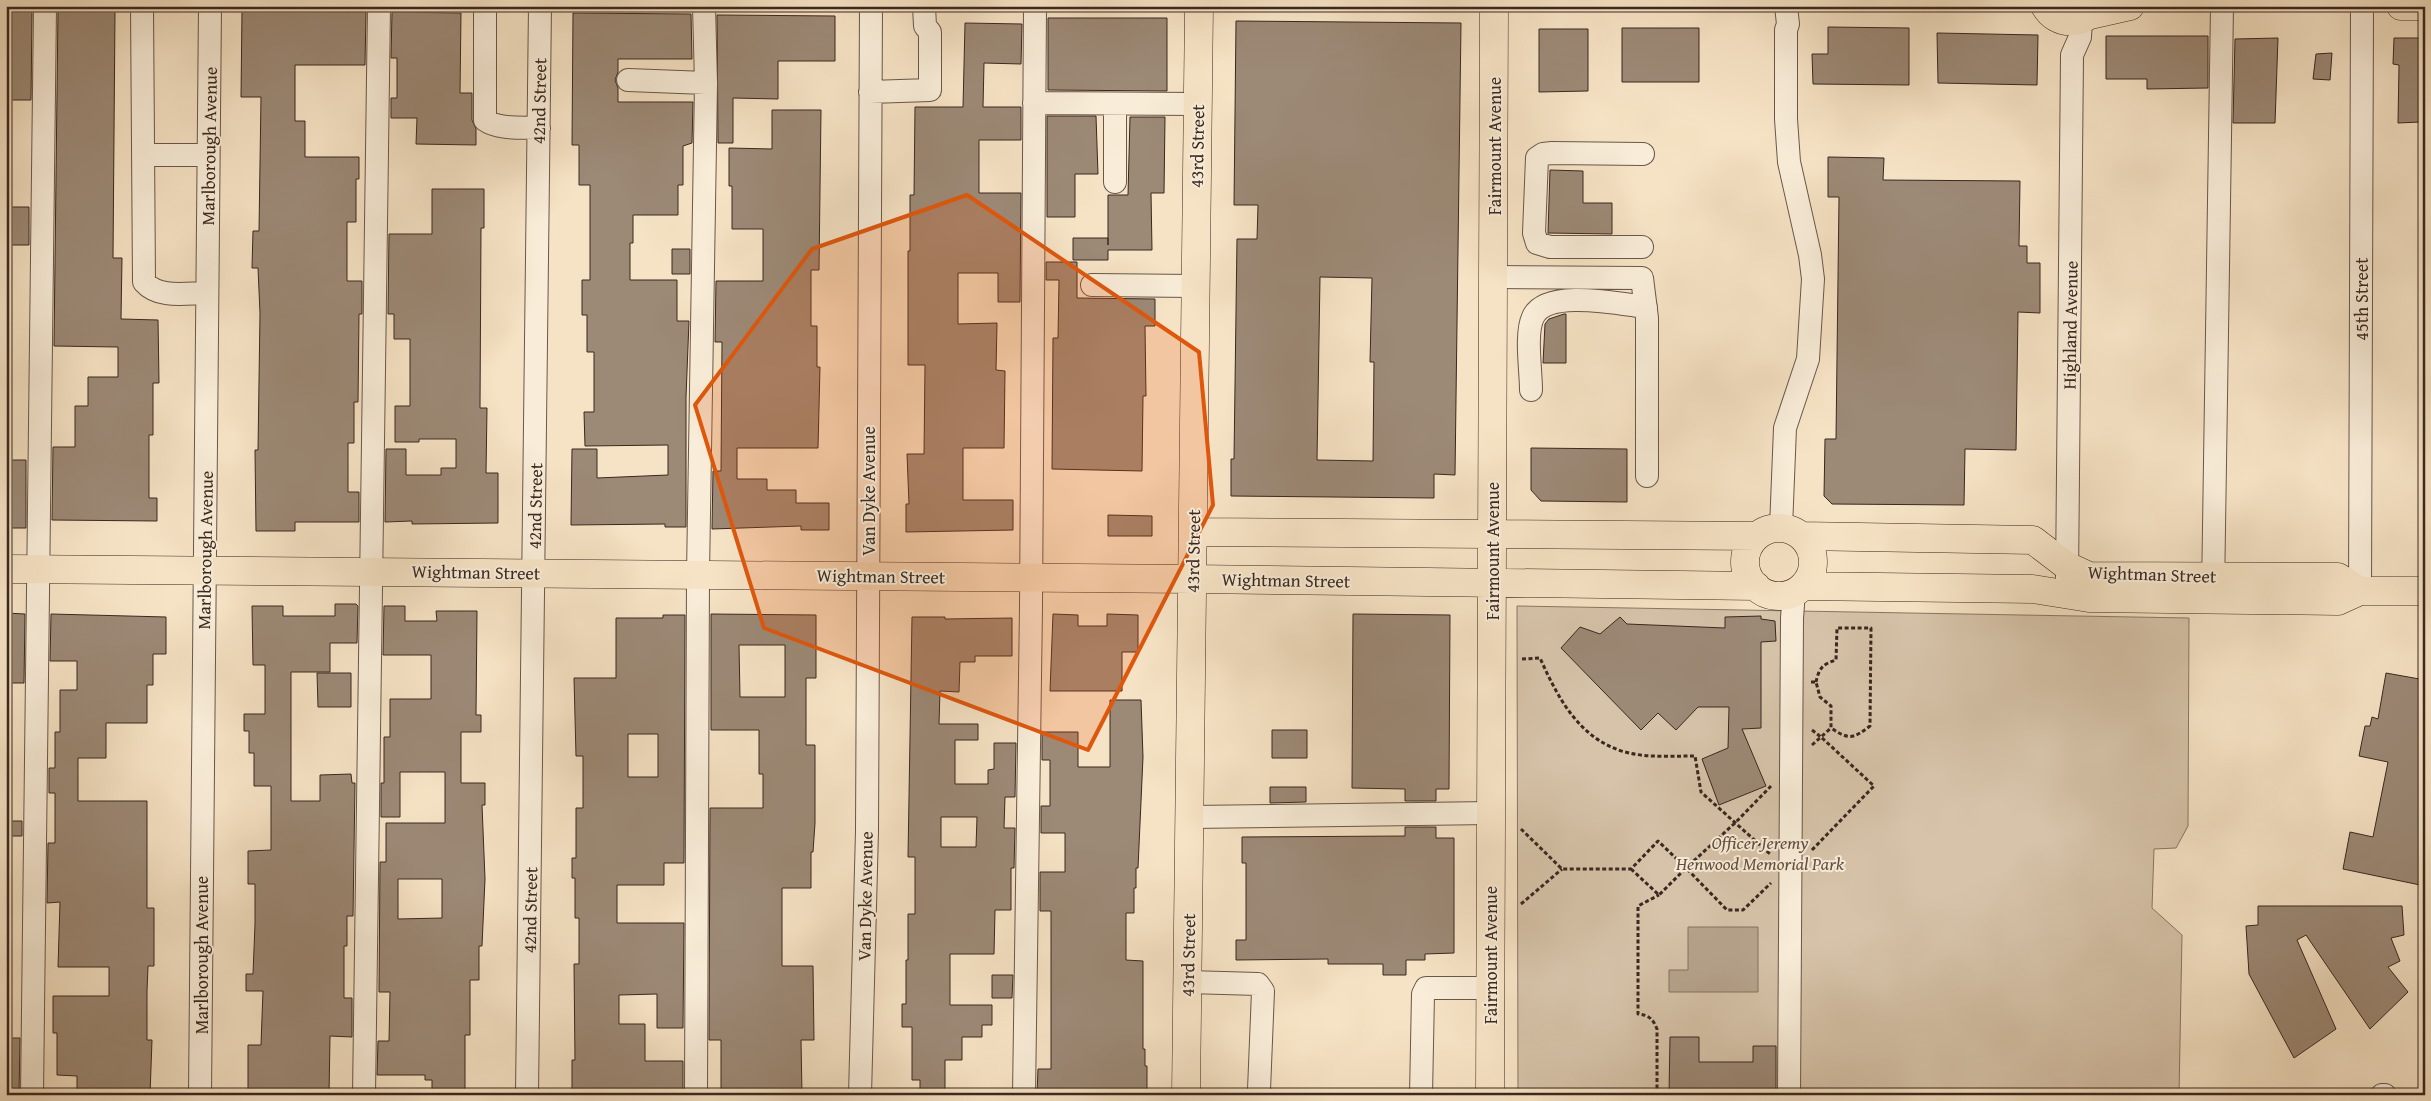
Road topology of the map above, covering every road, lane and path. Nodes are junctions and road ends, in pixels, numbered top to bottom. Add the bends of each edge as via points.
1 (45, 6) edge
2 (142, 6) edge
3 (210, 6) edge
4 (379, 6) edge
5 (485, 6) edge
6 (540, 6) edge
7 (704, 6) edge
8 (871, 6) edge
9 (924, 6) edge
10 (1035, 6) edge
11 (1198, 6) edge
12 (1494, 6) edge
13 (1786, 6) edge
14 (2130, 6) edge
15 (2222, 6) edge
16 (2362, 6) edge
17 (2401, 6) edge
18 (2425, 6) edge
19 (2065, 12) edge
20 (628, 80) dead end
21 (706, 83) junction
22 (870, 92) junction
23 (1034, 103) junction
24 (1115, 104) junction
25 (1198, 104) junction
26 (539, 128) junction
27 (143, 154) junction
28 (208, 154) junction
29 (1644, 154) dead end
30 (1115, 182) dead end
31 (1642, 247) dead end
32 (1494, 277) junction
33 (1092, 285) dead end
34 (1196, 286) junction
35 (207, 293) junction
36 (1646, 307) junction
37 (1531, 390) dead end
38 (1647, 476) dead end
39 (1193, 532) junction
40 (1780, 533) junction
41 (1492, 534) junction
42 (2067, 566) junction
43 (6, 569) edge
44 (39, 570) junction
45 (205, 571) junction
46 (373, 571) junction
47 (534, 573) junction
48 (698, 574) junction
49 (867, 576) junction
50 (1031, 578) junction
51 (1192, 579) junction
52 (1492, 583) junction
53 (1756, 586) junction
54 (1799, 589) junction
55 (2214, 589) junction
56 (2360, 591) junction
57 (2425, 591) edge
58 (2067, 595) junction
59 (1522, 659) dead end
60 (1792, 678) junction
61 (1816, 682) junction
62 (1831, 728) junction
63 (1491, 813) junction
64 (1190, 817) junction
65 (1736, 822) junction
66 (1521, 829) dead end
67 (1686, 868) junction
68 (1562, 869) junction
69 (1631, 869) junction
70 (1788, 870) junction
71 (1659, 895) junction
72 (1521, 904) dead end
73 (1188, 982) junction
74 (1490, 988) junction
75 (32, 1095) edge
76 (200, 1095) edge
77 (364, 1095) edge
78 (527, 1095) edge
79 (696, 1095) edge
80 (860, 1095) edge
81 (1024, 1095) edge
82 (1186, 1095) edge
83 (1262, 1095) edge
84 (1421, 1095) edge
85 (1490, 1095) edge
86 (1657, 1095) edge
87 (1788, 1095) edge

1 - 44 street
2 - 27 street
3 - 28 street, Marlborough Avenue
4 - 46 street
5 - 26 street via 485,120 500,126
6 - 26 street, 42nd Street
7 - 21 street
8 - 22 street, Van Dyke Avenue
9 - 22 street via 925,26 930,32 930,90
10 - 23 street
11 - 25 main road, 43rd Street
12 - 32 main road, Fairmount Avenue
13 - 40 street via 1789,162 1813,279 1808,359 1785,428
14 - 19 main road
15 - 55 street
16 - 56 street, 45th Street
17 - 18 main road
19 - 42 street, Highland Avenue via 2062,36 2072,55
20 - 21 street
21 - 48 street
22 - 49 street, Van Dyke Avenue
23 - 24 street
23 - 50 street
24 - 25 street
24 - 30 street
25 - 34 main road, 43rd Street
26 - 47 street, 42nd Street
27 - 28 street
27 - 35 street via 144,282 151,290 162,293
28 - 35 street, Marlborough Avenue
29 - 31 street via 1543,154 1538,158 1534,233 1538,243 1550,247
32 - 36 street via 1642,278
32 - 41 main road, Fairmount Avenue
33 - 34 street
34 - 39 main road, 43rd Street
35 - 45 street, Marlborough Avenue
36 - 37 street via 1571,300 1555,300 1542,306 1533,317 1530,335
36 - 38 street
39 - 41 main road, Wightman Street
39 - 51 main road, 43rd Street
40 - 41 main road, Wightman Street
40 - 42 main road, Wightman Street via 2033,540
40 - 53 main road via 1750,545 1746,567
40 - 54 main road via 1809,544 1813,555 1810,577
41 - 52 main road, Fairmount Avenue
42 - 55 main road, Wightman Street via 2089,576
42 - 58 street, Highland Avenue
43 - 44 main road, Wightman Street
44 - 45 main road, Wightman Street
44 - 75 street
45 - 46 main road, Wightman Street
45 - 76 street, Marlborough Avenue
46 - 47 main road, Wightman Street
46 - 77 street
47 - 48 main road, Wightman Street
47 - 78 street, 42nd Street
48 - 49 main road, Wightman Street
48 - 79 street
49 - 50 main road, Wightman Street
49 - 80 street, Van Dyke Avenue via 867,831
50 - 51 main road, Wightman Street
50 - 81 street
51 - 52 main road, Wightman Street
51 - 64 main road, 43rd Street
52 - 53 main road, Wightman Street
52 - 63 main road, Fairmount Avenue
53 - 54 main road, Wightman Street via 1774,595
54 - 58 main road, Wightman Street via 2033,589
54 - 60 street
55 - 56 main road, Wightman Street via 2338,577
55 - 58 main road, Wightman Street via 2089,598
56 - 57 main road
59 - 65 path via 1540,658 1553,688 1575,721 1605,743 1626,752 1695,756 1701,792
60 - 61 path
60 - 70 street
61 - 62 path via 1820,697 1830,706
61 - 62 path via 1824,664 1836,660 1837,628 1871,628 1870,726 1856,736 1844,736
62 - 70 path via 1821,737 1874,786
63 - 64 street
63 - 74 main road, Fairmount Avenue
64 - 73 main road, 43rd Street
65 - 67 path
65 - 70 path
66 - 68 path
67 - 69 path via 1658,841
67 - 70 path via 1727,910 1743,910
67 - 71 path
68 - 69 path
68 - 72 path
69 - 71 path
70 - 87 street
71 - 86 path via 1638,906 1638,1014 1647,1015 1657,1029
73 - 82 main road, 43rd Street
73 - 83 street via 1258,984 1263,991 1259,1090
74 - 84 street via 1426,988 1423,994
74 - 85 main road, Fairmount Avenue

